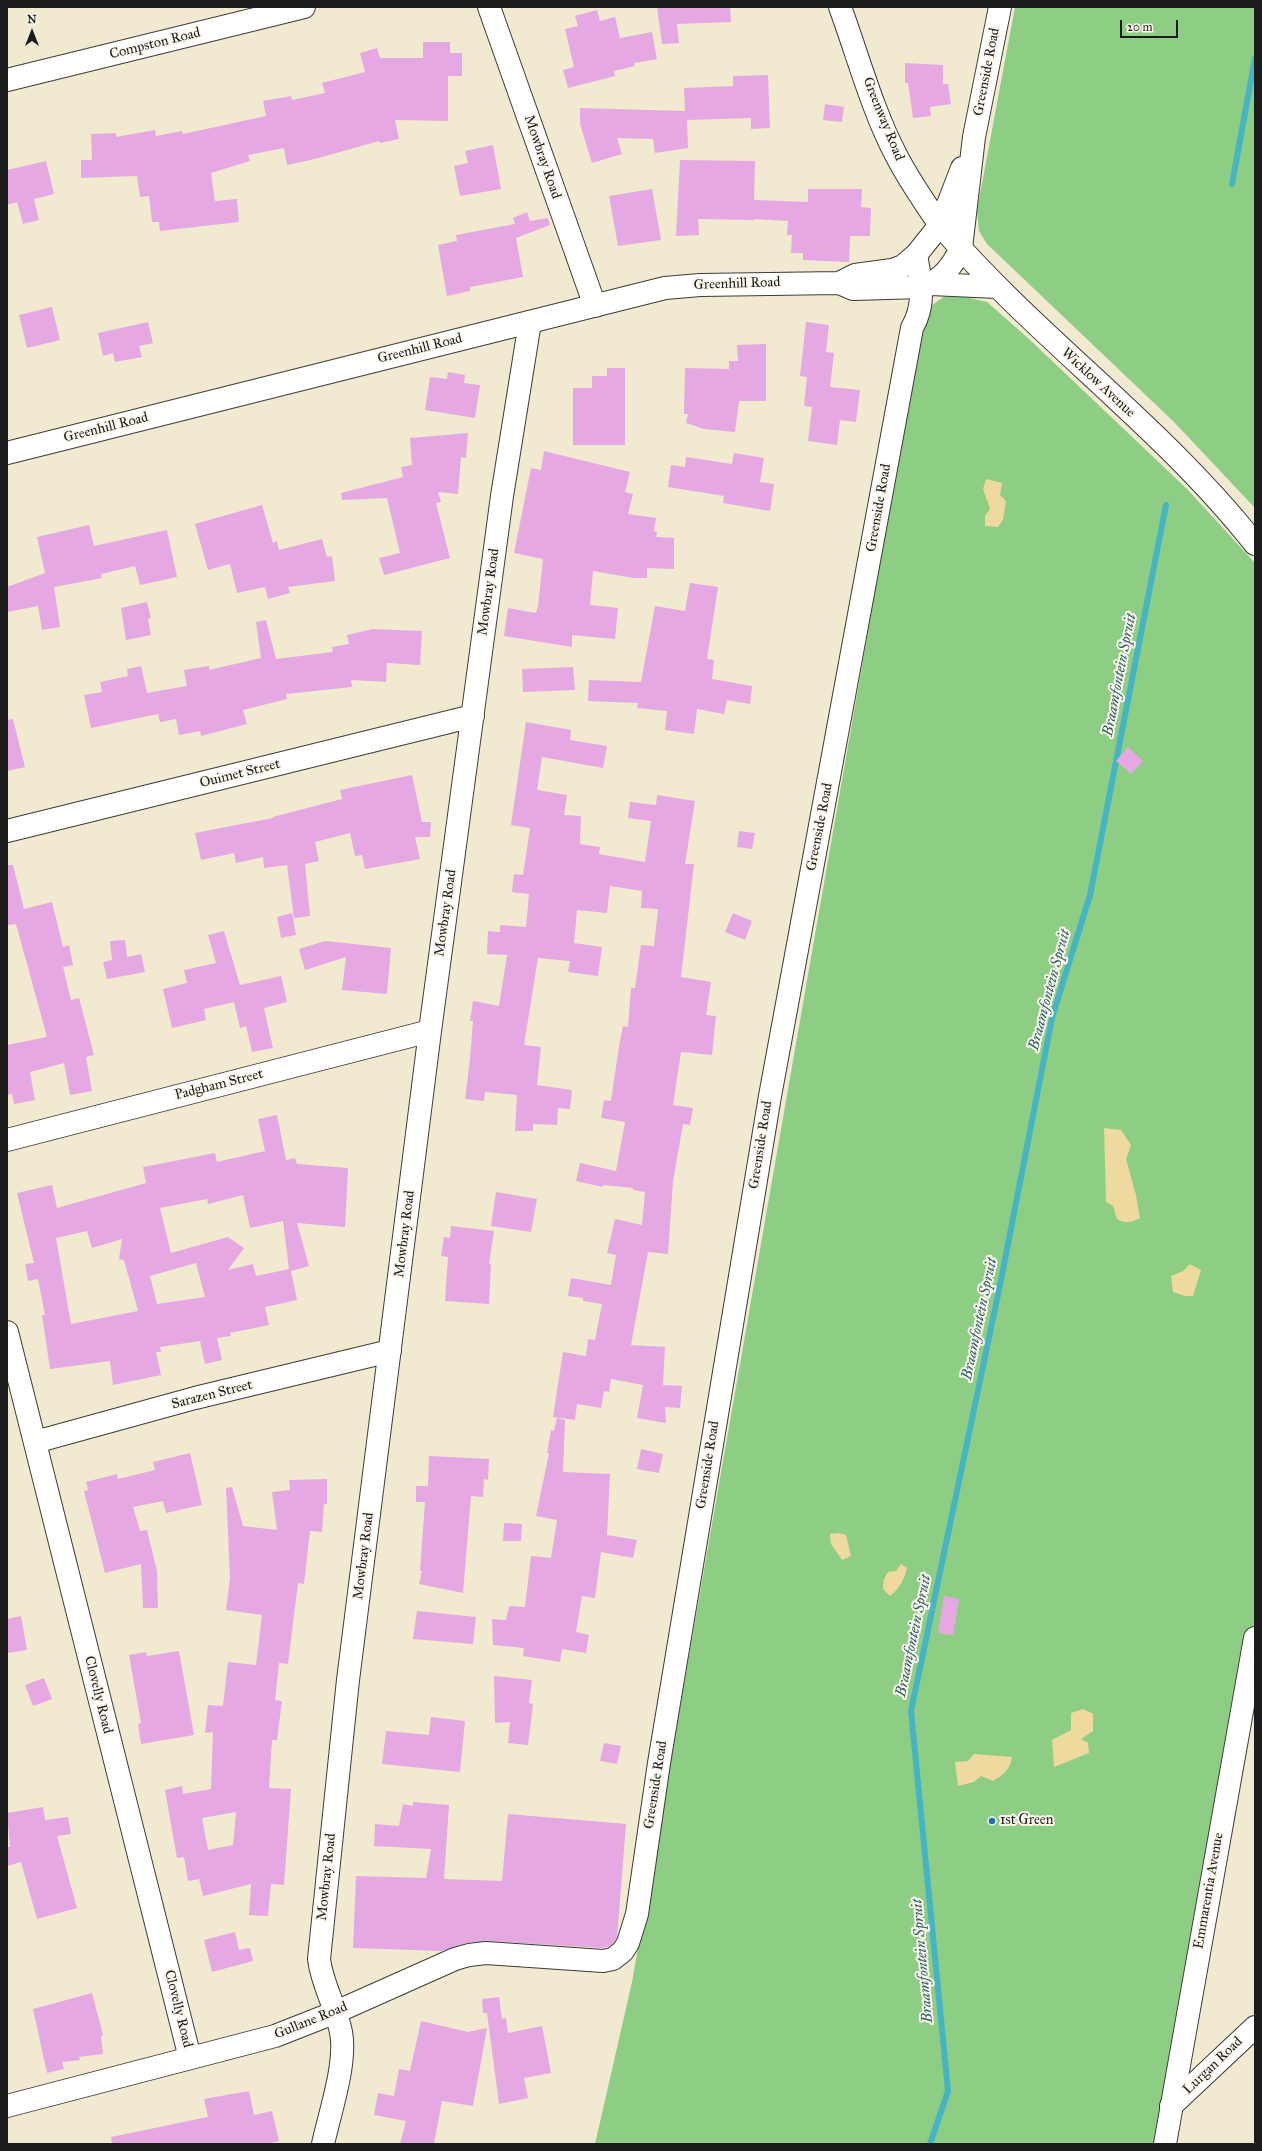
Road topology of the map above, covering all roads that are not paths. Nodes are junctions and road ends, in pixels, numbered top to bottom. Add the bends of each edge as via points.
1 (304, 7) edge
2 (489, 7) edge
3 (840, 7) edge
4 (1000, 7) edge
5 (7, 80) edge
6 (974, 137) junction
7 (940, 224) junction
8 (961, 248) junction
9 (913, 258) junction
10 (839, 283) junction
11 (921, 286) junction
12 (997, 287) junction
13 (595, 306) junction
14 (530, 322) junction
15 (7, 453) edge
16 (1255, 544) edge
17 (473, 716) junction
18 (7, 831) edge
19 (430, 1031) junction
20 (7, 1140) edge
21 (7, 1332) edge
22 (390, 1351) junction
23 (35, 1442) junction
24 (1255, 1638) edge
25 (613, 1958) joint
26 (336, 2012) junction
27 (1255, 2026) edge
28 (190, 2058) junction
29 (7, 2106) edge
30 (1171, 2106) junction
31 (323, 2144) edge
32 (1165, 2144) edge

1 - 5 street, Compston Road
2 - 13 street, Mowbray Road
3 - 7 street, Greenway Road via 896,155 918,194
4 - 6 street, Greenside Road
6 - 7 street, Greenside Road
6 - 8 street, Greenside Road
7 - 8 street, Wicklow Avenue
7 - 9 street
8 - 11 street via 951,268
8 - 12 street, Wicklow Avenue
9 - 10 street, Greenhill Road via 897,268 855,275
9 - 11 street, Greenside Road
10 - 11 street, Greenhill Road via 853,289
10 - 13 street, Greenhill Road via 683,286 665,288
11 - 12 street, Greenhill Road
11 - 25 street, Greenside Road via 922,303 919,317 912,328 770,1096 659,1763 637,1914 628,1943 619,1955
12 - 16 street, Wicklow Avenue via 1203,483
13 - 14 street, Greenhill Road
14 - 15 street, Greenhill Road
14 - 17 street, Mowbray Road via 502,496
17 - 18 street, Ouimet Street
17 - 19 street, Mowbray Road
19 - 20 street, Padgham Street
19 - 22 street, Mowbray Road
21 - 23 street, Clovelly Road
22 - 23 street, Sarazen Street via 195,1398
22 - 26 street, Mowbray Road via 348,1680 319,1944 321,1971
23 - 28 street, Clovelly Road
24 - 30 street, Emmarentia Avenue
25 - 26 street, Gullane Road via 592,1961 486,1953 469,1955 449,1961
26 - 28 street, Gullane Road via 274,2036
26 - 31 street, Mowbray Road via 343,2050
27 - 30 street, Lurgan Road
28 - 29 street, Gullane Road
30 - 32 street, Emmarentia Avenue

